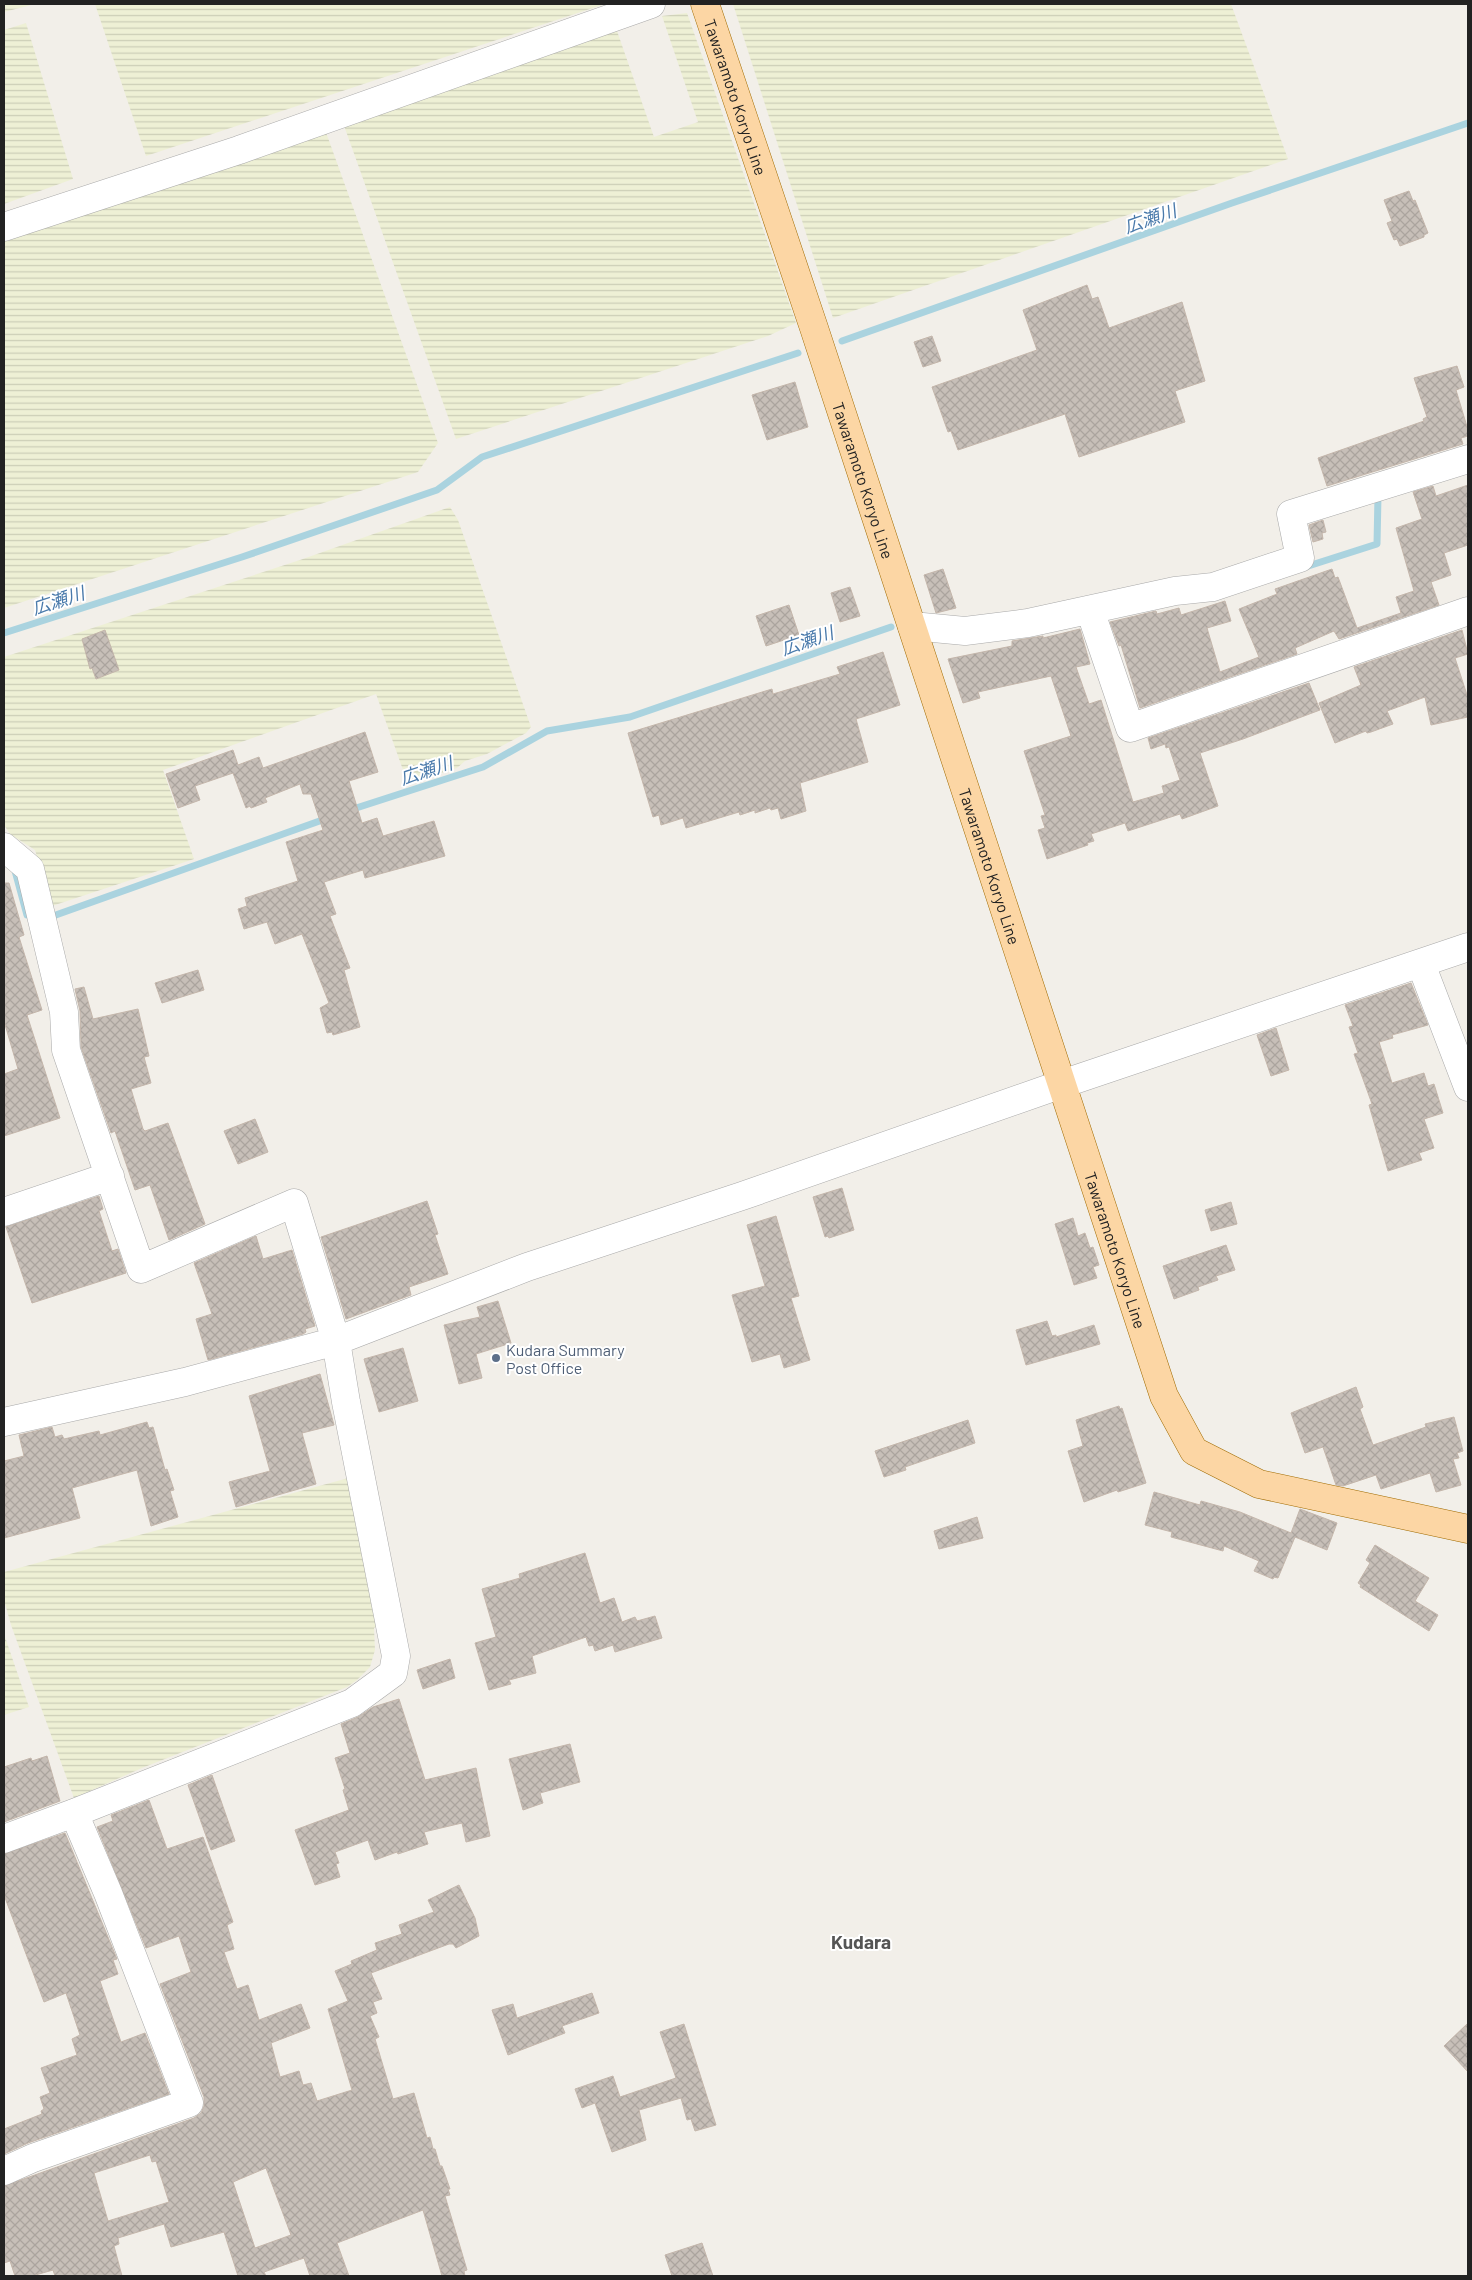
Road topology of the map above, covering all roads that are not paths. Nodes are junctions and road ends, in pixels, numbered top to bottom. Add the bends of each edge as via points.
1 (651, 4) edge
2 (706, 4) edge
3 (4, 227) edge
4 (1468, 459) edge
5 (1468, 611) edge
6 (1093, 617) junction
7 (912, 626) junction
8 (4, 847) edge
9 (1468, 947) edge
10 (1421, 964) junction
11 (1062, 1084) junction
12 (1468, 1087) edge
13 (110, 1176) junction
14 (4, 1212) edge
15 (336, 1341) junction
16 (4, 1422) edge
17 (1468, 1529) edge
18 (74, 1813) junction
19 (4, 1839) edge
20 (4, 2171) edge

1 - 3 street via 239,150
2 - 7 main road, Tawaramoto Koryo Line
4 - 6 street via 1290,514 1300,558 1213,587 1175,591
5 - 6 street via 1130,728
6 - 7 street via 965,631
7 - 11 main road, Tawaramoto Koryo Line
8 - 13 street via 30,869 64,1012 66,1050
9 - 10 street
10 - 11 street
10 - 12 street
11 - 15 street via 527,1267
11 - 17 main road, Tawaramoto Koryo Line via 1164,1396 1194,1451 1260,1484
13 - 14 street
13 - 15 street via 141,1269 294,1203
15 - 16 street via 185,1382
15 - 18 street via 396,1656 394,1673 352,1703
18 - 19 street
18 - 20 street via 189,2103

